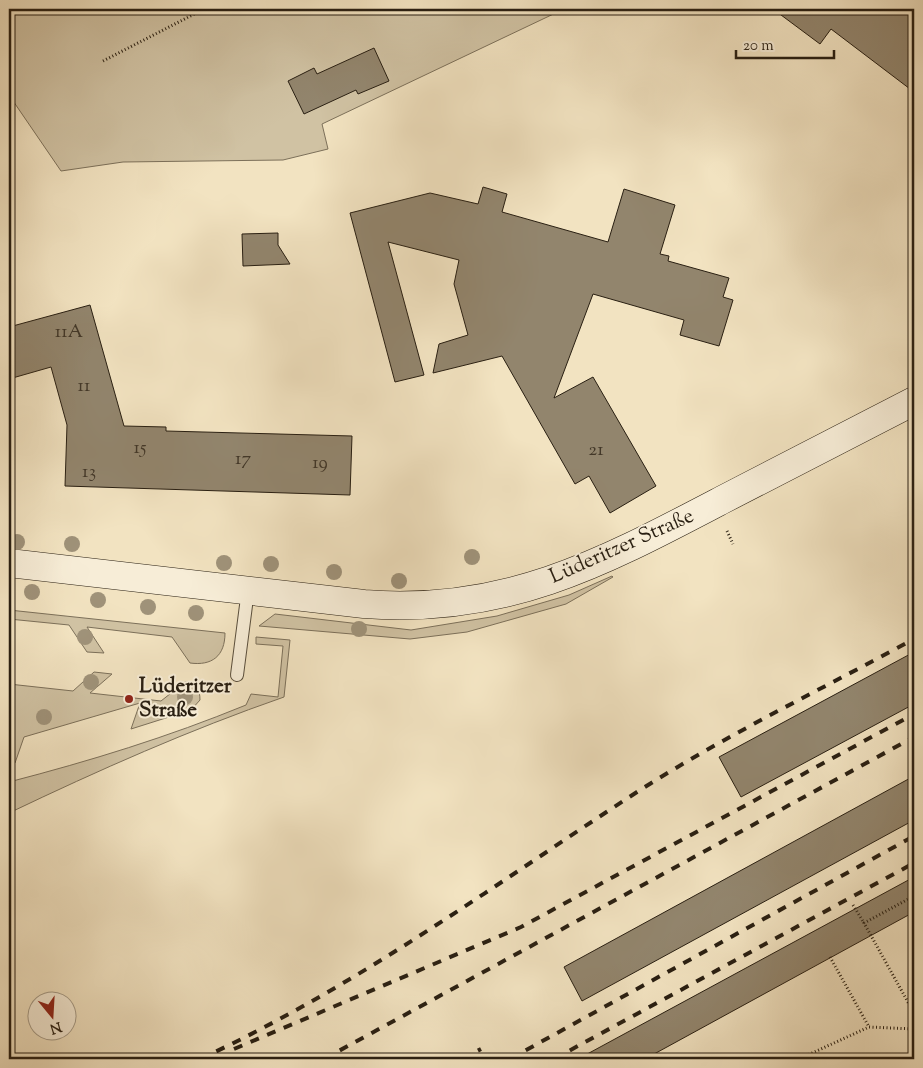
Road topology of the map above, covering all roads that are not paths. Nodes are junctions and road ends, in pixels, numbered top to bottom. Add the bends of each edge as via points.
1 (914, 401) edge
2 (9, 563) edge
3 (248, 590) junction
4 (237, 675) dead end

1 - 3 main road, Lüderitzer Straße via 603,560 538,585 470,602 397,607
2 - 3 main road, Lüderitzer Straße
3 - 4 lane

